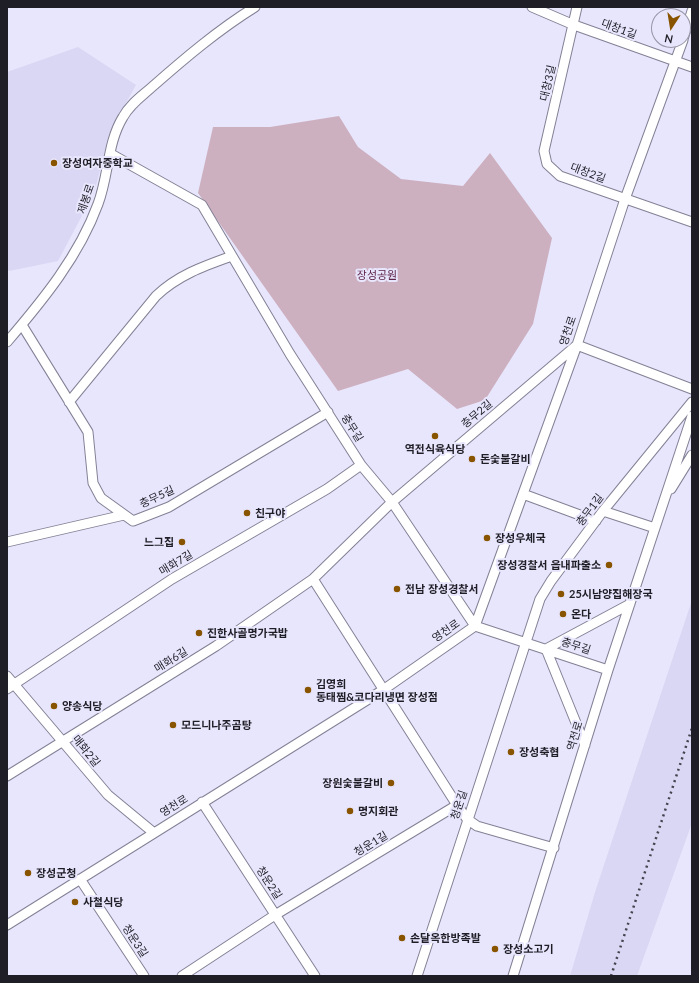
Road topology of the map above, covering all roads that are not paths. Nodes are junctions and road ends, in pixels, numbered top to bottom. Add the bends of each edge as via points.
1 (255, 7) edge
2 (532, 7) edge
3 (577, 7) edge
4 (574, 25) junction
5 (680, 48) edge
6 (676, 62) junction
7 (692, 67) edge
8 (111, 154) junction
9 (547, 164) joint
10 (625, 199) junction
11 (692, 222) edge
12 (232, 256) junction
13 (22, 325) junction
14 (7, 342) edge
15 (577, 345) junction
16 (692, 389) edge
17 (69, 402) junction
18 (692, 402) edge
19 (328, 412) junction
20 (692, 416) edge
21 (692, 455) edge
22 (361, 465) junction
23 (523, 494) junction
24 (392, 502) junction
25 (662, 504) junction
26 (603, 510) junction
27 (124, 515) junction
28 (596, 521) junction
29 (655, 528) junction
30 (7, 542) edge
31 (313, 579) junction
32 (630, 604) junction
33 (475, 626) junction
34 (525, 642) junction
35 (546, 649) junction
36 (608, 670) junction
37 (7, 676) edge
38 (11, 687) edge
39 (383, 690) junction
40 (63, 742) junction
41 (585, 746) junction
42 (7, 776) edge
43 (202, 802) junction
44 (457, 805) junction
45 (467, 819) junction
46 (154, 833) junction
47 (554, 848) junction
48 (80, 879) junction
49 (275, 915) junction
50 (7, 925) edge
51 (144, 976) edge
52 (182, 976) edge
53 (315, 976) edge
54 (417, 976) edge
55 (513, 976) edge

1 - 8 street, 제봉로 via 187,56 133,103 116,129
2 - 4 street, 대창1길
3 - 4 street, 대창3길
4 - 6 street, 대창1길
4 - 9 street, 대창3길 via 544,151
5 - 6 street, 영천로
6 - 7 street, 대창1길
6 - 10 street, 영천로
8 - 12 street, 충무길 via 202,205
8 - 13 street, 제봉로 via 99,203 86,232 62,272
9 - 10 street, 대창2길 via 560,176
10 - 11 street, 대창2길
10 - 15 street, 영천로
12 - 17 street via 180,277 167,286
12 - 19 street, 충무길
13 - 14 street, 제봉로
13 - 17 street, 충무5길
15 - 16 street
15 - 23 street, 영천로
15 - 24 street, 충무2길
17 - 27 street, 충무5길 via 88,432 93,483 101,498
18 - 26 street, 충무1길
19 - 22 street, 충무길
19 - 27 street, 충무5길 via 169,507 133,521
20 - 25 street, 역전로
21 - 25 street, 역전로
22 - 24 street, 충무길
22 - 38 street, 매화7길 via 327,489 172,579
23 - 28 street
23 - 33 street, 영천로
24 - 31 street, 매화6길
24 - 33 street, 충무길
25 - 29 street, 역전로
26 - 28 street, 충무1길
26 - 29 street
27 - 30 street
28 - 34 street, 충무1길 via 549,585 536,610
29 - 32 street, 역전로
31 - 39 street
31 - 40 street, 매화6길 via 216,646
32 - 35 street
32 - 36 street, 역전로
33 - 34 street, 충무길
33 - 39 street, 영천로
34 - 35 street, 충무길
34 - 45 street, 청운길
35 - 36 street, 충무길
35 - 41 street
36 - 41 street, 역전로
37 - 38 street, 매화2길
38 - 40 street, 매화2길
39 - 43 street, 영천로
39 - 44 street
40 - 42 street, 매화6길
40 - 46 street, 매화2길 via 108,795
41 - 47 street, 역전로
43 - 46 street, 영천로
43 - 49 street, 청운2길
44 - 45 street
44 - 49 street, 청운1길
45 - 47 street via 477,826
45 - 54 street, 청운길
46 - 48 street, 영천로
47 - 55 street, 역전로
48 - 50 street, 영천로
48 - 51 street, 청운3길
49 - 52 street, 청운1길
49 - 53 street, 청운2길

